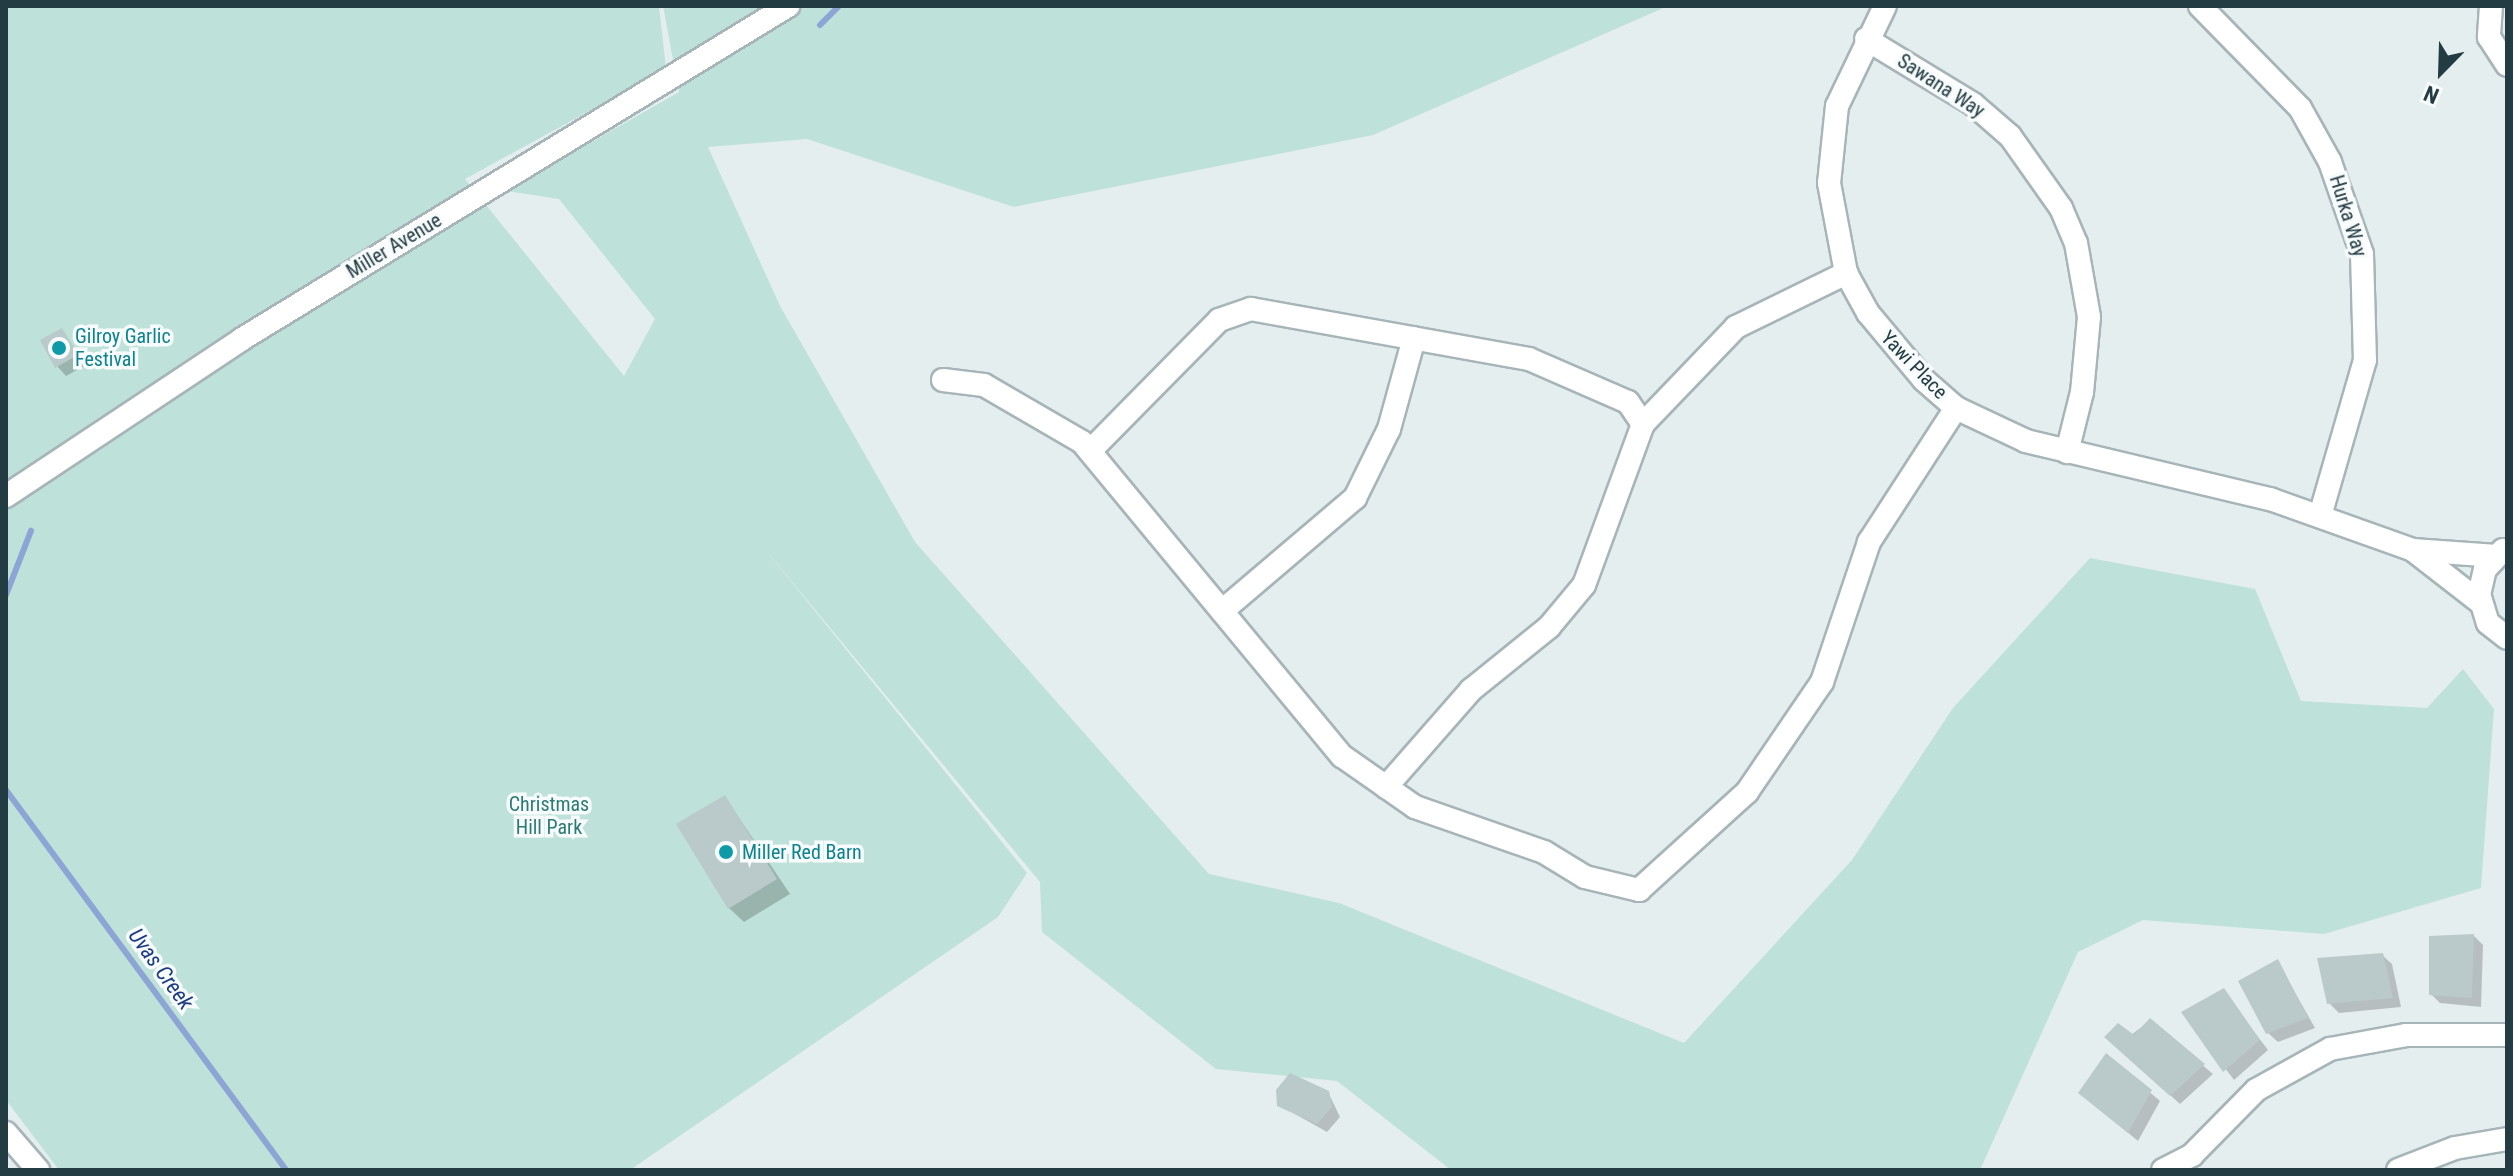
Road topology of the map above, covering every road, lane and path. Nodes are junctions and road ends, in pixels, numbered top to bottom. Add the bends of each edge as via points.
1 (788, 6) edge
2 (1885, 6) edge
3 (2200, 6) edge
4 (2484, 11) edge
5 (1866, 39) junction
6 (2507, 65) edge
7 (1846, 273) junction
8 (1414, 338) junction
9 (943, 380) dead end
10 (1956, 408) junction
11 (1643, 424) junction
12 (1090, 451) junction
13 (2067, 452) junction
14 (6, 496) edge
15 (2320, 516) junction
16 (2413, 550) junction
17 (2504, 550) edge
18 (2481, 603) junction
19 (1222, 611) junction
20 (2504, 641) edge
21 (1386, 787) junction
22 (2507, 1035) edge
23 (6, 1133) edge
24 (2507, 1139) edge
25 (38, 1170) edge
26 (2163, 1170) edge
27 (2398, 1170) edge

1 - 14 street, Miller Avenue via 242,339
2 - 5 street, Yawi Place
3 - 15 street, Hurka Way via 2300,108 2330,162 2362,254 2365,360
4 - 6 street
5 - 7 street, Yawi Place via 1837,106 1831,143 1829,183
5 - 13 street, Sawana Way via 2001,128 2061,208 2089,317 2082,392
7 - 10 street, Yawi Place via 1895,348
7 - 11 street via 1736,327
8 - 11 street via 1529,359 1628,402
8 - 12 street via 1251,309 1219,320
8 - 19 street via 1389,429 1355,498
9 - 12 street via 984,385
10 - 13 street, Yawi Place via 1990,428
10 - 21 street via 1869,542 1822,682 1747,792 1639,890 1585,877 1544,852 1415,807
11 - 21 street via 1584,585 1549,627 1471,690
12 - 19 street
13 - 15 street, Yawi Place
15 - 16 street, Yawi Place
16 - 17 street
16 - 18 street
17 - 18 street via 2481,581
18 - 20 street
19 - 21 street via 1342,756
22 - 26 street via 2406,1035 2330,1049 2256,1090 2192,1155
23 - 25 street
24 - 27 street via 2455,1148

